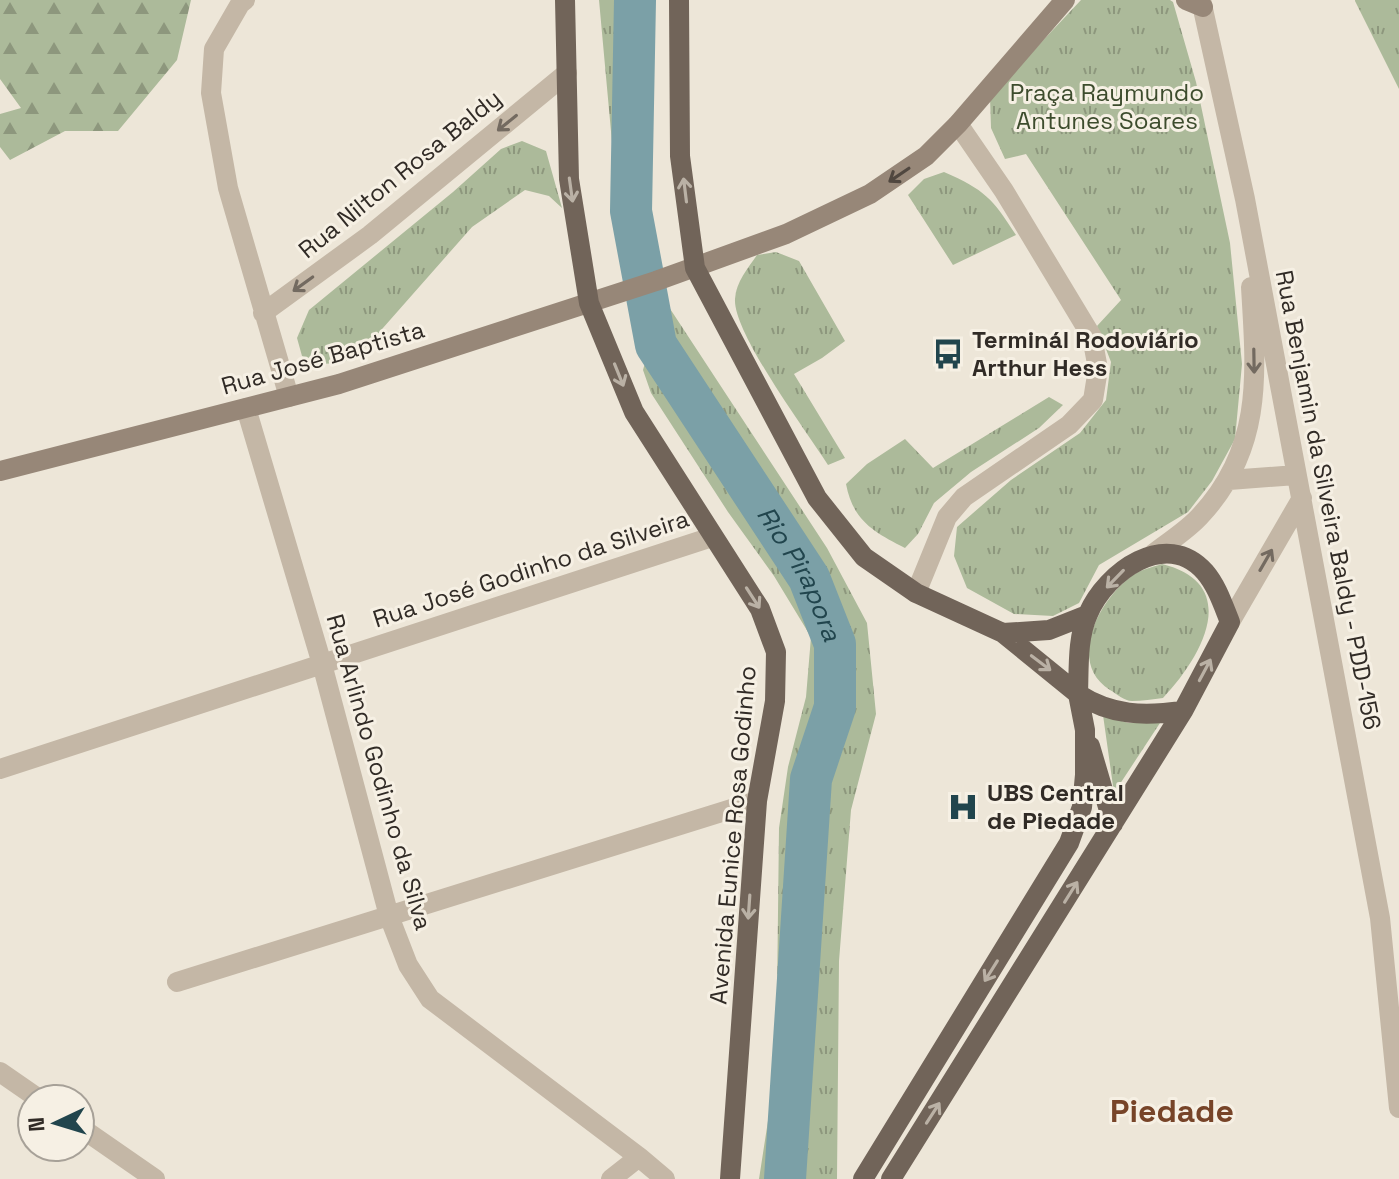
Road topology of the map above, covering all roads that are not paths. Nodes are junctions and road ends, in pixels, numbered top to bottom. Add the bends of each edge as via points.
1 (245, 0) edge
2 (565, 0) edge
3 (679, 0) edge
4 (1065, 0) edge
5 (1197, 2) edge
6 (567, 73) junction
7 (958, 124) junction
8 (1245, 199) junction
9 (695, 268) junction
10 (589, 303) junction
11 (263, 313) junction
12 (289, 397) junction
13 (1284, 401) junction
14 (246, 408) junction
15 (1250, 425) junction
16 (0, 471) edge
17 (1296, 475) junction
18 (1229, 480) junction
19 (1302, 498) junction
20 (712, 537) junction
21 (1153, 554) junction
22 (916, 593) junction
23 (1087, 615) junction
24 (1230, 622) junction
25 (1003, 633) junction
26 (322, 664) junction
27 (1078, 694) junction
28 (1183, 711) junction
29 (1085, 730) junction
30 (0, 769) edge
31 (757, 801) junction
32 (1113, 824) junction
33 (389, 916) junction
34 (177, 982) dead end
35 (1399, 1108) edge
36 (96, 1138) edge
37 (639, 1157) junction
38 (155, 1179) edge
39 (611, 1179) edge
40 (665, 1179) edge
41 (730, 1179) edge
42 (863, 1179) edge
43 (891, 1179) edge

1 - 11 street via 214,49 211,93 228,188
2 - 6 main road, Avenida Eunice Rosa Godinho
9 -> 3 main road via 680,156
4 - 7 street
5 - 8 street, Rua Benjamin da Silveira Baldy - PDD-156
6 -> 10 main road, Avenida Eunice Rosa Godinho via 569,179
6 -> 11 street, Rua Nilton Rosa Baldy via 370,235
7 -> 9 street via 926,156 870,194 786,234
7 - 22 street via 1092,337 1098,369 1093,400 1069,425 964,497 947,517
8 - 13 street, Rua Benjamin da Silveira Baldy - PDD-156
8 -> 15 street via 1254,332
9 - 10 street, Rua José Baptista
9 - 22 main road via 817,498 864,557
10 - 12 street, Rua José Baptista
10 -> 20 main road, Avenida Eunice Rosa Godinho via 634,412
11 - 12 street
12 - 14 street, Rua José Baptista
13 - 15 street
13 - 17 street, Rua Benjamin da Silveira Baldy - PDD-156
14 - 16 street, Rua José Baptista
14 - 26 street, Rua Arlindo Godinho da Silva
15 - 18 street
17 - 18 street
17 - 19 street, Rua Benjamin da Silveira Baldy - PDD-156
18 - 21 street via 1200,517
24 -> 19 street
19 - 35 street, Rua Benjamin da Silveira Baldy - PDD-156 via 1380,918
20 - 26 street, Rua José Godinho da Silveira
20 -> 31 main road, Avenida Eunice Rosa Godinho via 760,609 776,652 775,701
21 -> 23 main road via 1128,565
21 - 24 main road via 1182,556 1204,571
22 - 25 main road
23 - 25 main road via 1049,630
23 - 27 main road
28 -> 24 main road
25 -> 27 main road
26 - 30 street, Rua José Godinho da Silveira
26 - 33 street, Rua Arlindo Godinho da Silva
27 - 28 main road via 1121,713
27 - 29 main road
28 - 32 main road
29 - 32 main road
29 -> 42 main road via 1082,807 1069,843
31 - 33 street
31 -> 41 main road, Avenida Eunice Rosa Godinho
43 -> 32 main road
33 - 34 street
33 - 37 street, Rua Arlindo Godinho da Silva via 408,965 430,999
36 - 38 street
37 - 39 street
37 - 40 street, Rua Arlindo Godinho da Silva

